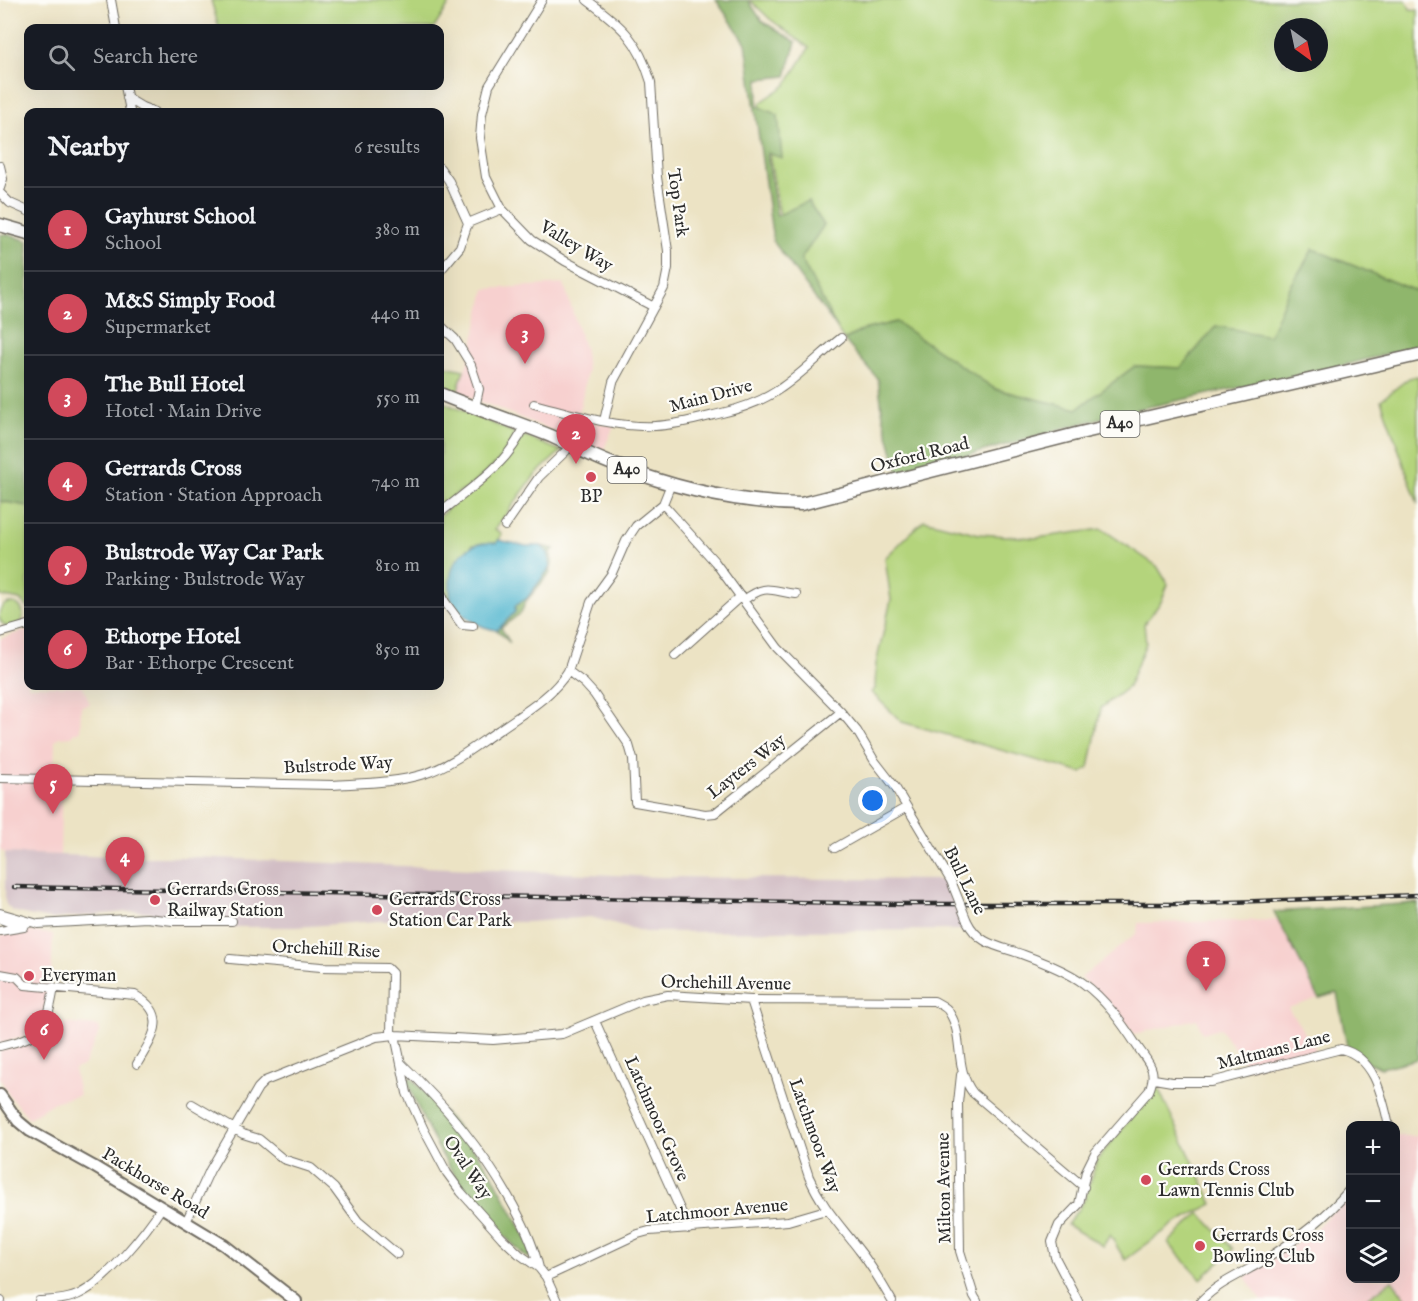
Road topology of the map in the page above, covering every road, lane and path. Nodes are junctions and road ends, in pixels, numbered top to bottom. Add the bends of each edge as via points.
1 (111, 0) edge
2 (543, 0) edge
3 (587, 0) edge
4 (115, 24) edge
5 (126, 90) edge
6 (128, 98) junction
7 (130, 108) edge
8 (145, 108) edge
9 (0, 166) edge
10 (444, 174) edge
11 (0, 188) edge
12 (0, 193) edge
13 (24, 209) edge
14 (502, 209) junction
15 (468, 223) junction
16 (0, 225) edge
17 (24, 232) edge
18 (444, 266) edge
19 (654, 307) junction
20 (444, 328) edge
21 (841, 338) dead end
22 (1418, 355) edge
23 (444, 396) edge
24 (534, 404) dead end
25 (475, 408) junction
26 (604, 421) junction
27 (525, 426) junction
28 (569, 444) junction
29 (671, 484) junction
30 (663, 504) junction
31 (444, 510) edge
32 (505, 526) dead end
33 (796, 594) dead end
34 (742, 598) junction
35 (444, 600) edge
36 (24, 626) edge
37 (473, 626) dead end
38 (0, 633) edge
39 (675, 655) dead end
40 (568, 671) junction
41 (841, 712) junction
42 (0, 778) edge
43 (907, 807) junction
44 (835, 848) dead end
45 (0, 913) edge
46 (0, 919) edge
47 (232, 921) dead end
48 (38, 924) junction
49 (0, 931) edge
50 (230, 958) dead end
51 (0, 974) edge
52 (54, 987) junction
53 (751, 1000) junction
54 (595, 1021) junction
55 (393, 1035) junction
56 (0, 1046) edge
57 (137, 1064) dead end
58 (402, 1064) junction
59 (962, 1072) junction
60 (1154, 1079) junction
61 (974, 1093) junction
62 (0, 1095) edge
63 (958, 1103) junction
64 (192, 1104) dead end
65 (1388, 1121) edge
66 (234, 1128) junction
67 (1084, 1187) junction
68 (1346, 1193) edge
69 (162, 1207) junction
70 (826, 1210) junction
71 (186, 1222) junction
72 (689, 1229) junction
73 (397, 1254) dead end
74 (539, 1268) junction
75 (546, 1277) junction
76 (39, 1301) edge
77 (296, 1301) edge
78 (557, 1301) edge
79 (892, 1301) edge
80 (977, 1301) edge
81 (1078, 1301) edge
82 (1201, 1301) edge

1 - 4 street
2 - 14 street, Valley Way via 489,86 482,114 486,177
3 - 19 street, Top Park via 633,39 651,82 657,177 668,251 664,288
5 - 6 street
6 - 7 street
6 - 8 street
9 - 11 street
10 - 15 street
12 - 13 street
14 - 15 street
14 - 19 street, Valley Way via 549,252
15 - 18 street via 459,247
16 - 17 main road
19 - 26 street, Top Park via 613,382
20 - 25 street via 474,371 479,389
21 - 26 street, Main Drive via 781,388 731,411 654,426
22 - 29 main road, Oxford Road / A40 via 1080,433 801,504 741,500
23 - 25 main road, Oxford Road / A40
24 - 26 street, Main Drive
25 - 27 main road, Oxford Road / A40
27 - 28 main road, Oxford Road / A40
27 - 31 street via 502,463
28 - 29 main road, Oxford Road / A40 via 616,466
28 - 32 street via 539,477
29 - 30 street, Bulstrode Way
30 - 34 street, Bull Lane
30 - 40 street, Bulstrode Way via 636,526 612,573 591,602
33 - 34 street via 769,589
34 - 39 street
34 - 41 street, Bull Lane via 778,648
35 - 37 street via 462,625
36 - 38 street
40 - 41 street, Layters Way via 594,694 629,745 635,802 705,814 715,813
40 - 42 street, Bulstrode Way via 545,698 449,764 423,775 333,785
41 - 43 street, Bull Lane
43 - 44 street
43 - 60 street, Bull Lane, bridge via 951,882 971,929 999,948 1024,954 1083,982 1118,1019 1151,1068
45 - 48 street
46 - 48 street via 14,924
47 - 48 street via 147,918
48 - 49 street
50 - 55 street, Orchehill Rise via 321,967 387,968 392,973
51 - 52 street via 17,977 24,985
52 - 56 street via 47,1019 40,1030 29,1038
52 - 57 street via 135,995 146,1001 156,1027
53 - 54 street, Orchehill Avenue via 668,995 643,1000
53 - 59 street, Orchehill Avenue via 934,1000 949,1011 957,1033
53 - 70 street, Latchmoor Way via 809,1177
54 - 55 street, Orchehill Avenue via 562,1034 493,1040
54 - 72 street, Latchmoor Grove
55 - 58 street, Oval Way
55 - 66 street, Orchehill Avenue via 376,1036 265,1081
58 - 74 street, Oval Way via 475,1143 515,1208 534,1246
58 - 74 street, Oval Way via 407,1093 447,1173 502,1238
59 - 61 street, Orchehill Avenue
59 - 63 street, Milton Avenue
60 - 65 street, Maltmans Lane via 1211,1082 1341,1049 1355,1054 1372,1072
60 - 67 street via 1149,1091 1095,1153 1086,1171
61 - 63 street
61 - 67 street, Orchehill Avenue
62 - 69 main road, Packhorse Road via 30,1131
63 - 80 street, Milton Avenue via 960,1251
64 - 66 street
66 - 71 street, Orchehill Avenue
66 - 73 street via 259,1139 283,1159 311,1168 334,1188 358,1221
67 - 81 street via 1079,1204 1059,1225 1052,1242 1055,1257
68 - 82 street via 1307,1231 1225,1281
69 - 71 main road, Packhorse Road
69 - 76 street via 147,1230 95,1285 66,1299
70 - 72 street, Latchmoor Avenue via 788,1221
70 - 79 street, Latchmoor Way via 861,1252
71 - 77 main road, Packhorse Road via 224,1245
72 - 75 street, Latchmoor Avenue via 638,1234
74 - 75 street, Oval Way
75 - 78 street, Oval Way

